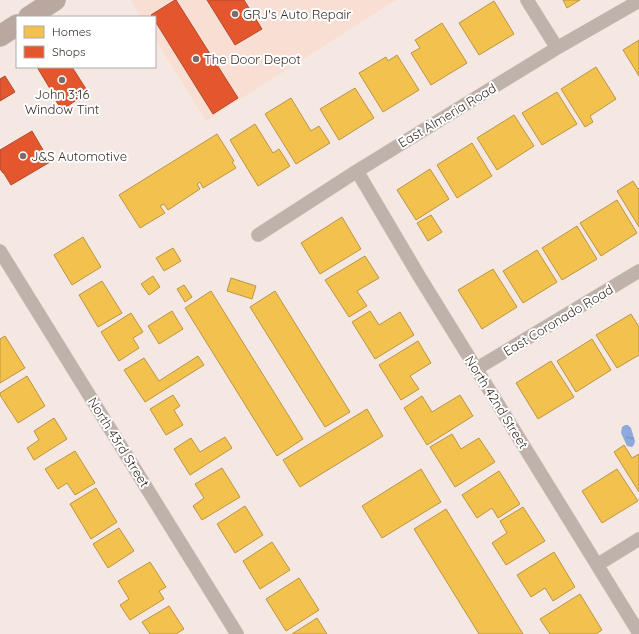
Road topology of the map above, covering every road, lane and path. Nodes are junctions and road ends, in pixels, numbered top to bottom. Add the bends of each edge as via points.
1 (55, 0) edge
2 (527, 0) edge
3 (639, 1) edge
4 (31, 16) edge
5 (16, 26) edge
6 (0, 36) edge
7 (557, 48) junction
8 (357, 171) junction
9 (258, 235) dead end
10 (0, 251) edge
11 (639, 271) edge
12 (476, 369) junction
13 (639, 538) edge
14 (597, 564) junction
15 (639, 633) edge
16 (237, 634) edge

1 - 4 main road
2 - 7 street
3 - 7 street, East Almeria Road
5 - 6 main road
7 - 8 street, East Almeria Road
8 - 9 street, East Almeria Road
8 - 12 street, North 42nd Street
10 - 16 street, North 43rd Street
11 - 12 street, East Coronado Road
12 - 14 street, North 42nd Street
13 - 14 street
14 - 15 street, North 42nd Street

